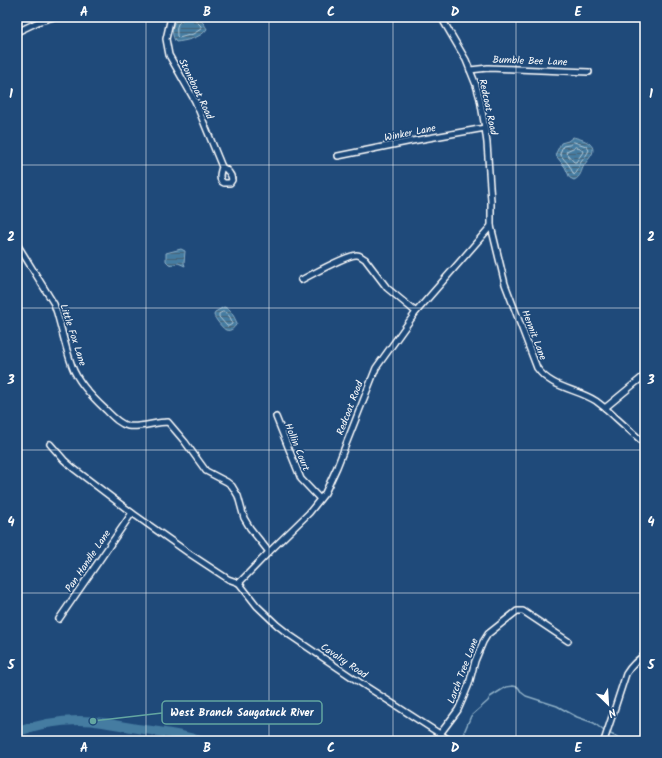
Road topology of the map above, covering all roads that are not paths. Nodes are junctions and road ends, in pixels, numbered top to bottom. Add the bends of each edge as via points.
1 (54, 17) edge
2 (171, 17) edge
3 (441, 17) edge
4 (17, 32) edge
5 (470, 70) junction
6 (589, 72) dead end
7 (485, 128) junction
8 (338, 156) dead end
9 (222, 168) dead end
10 (491, 226) junction
11 (17, 244) edge
12 (301, 280) dead end
13 (416, 312) junction
14 (645, 375) edge
15 (605, 408) junction
16 (276, 417) dead end
17 (50, 444) dead end
18 (645, 444) edge
19 (320, 499) junction
20 (132, 513) junction
21 (269, 552) junction
22 (239, 583) junction
23 (59, 619) dead end
24 (568, 641) dead end
25 (645, 655) edge
26 (440, 734) junction
27 (605, 740) edge
28 (451, 741) edge

1 - 4 street
2 - 9 street, Stoneboat Road via 166,39 169,55 195,102
3 - 5 street, Redcoat Road
5 - 6 street, Bumble Bee Lane via 488,68
5 - 7 street, Redcoat Road via 480,99
7 - 8 street, Winker Lane
7 - 10 street, Redcoat Road
10 - 13 street, Redcoat Road
10 - 15 street, Hermit Lane via 505,284 542,375 552,383 587,396
11 - 21 street, Little Fox Lane via 54,304 72,367 83,386 114,418 126,425 168,422 206,471 232,486 238,496 244,518
12 - 13 street via 336,262 357,255 365,259 387,288
13 - 19 street, Redcoat Road via 376,368 335,472
14 - 15 street
15 - 18 street, Hermit Lane
16 - 19 street, Hollin Court via 301,479
17 - 20 street via 64,460
19 - 21 street, Redcoat Road
20 - 22 street via 228,579
20 - 23 street, Pan Handle Lane
21 - 22 street, Redcoat Road
22 - 26 street, Cavalry Road via 258,606 290,636
24 - 26 street, Larch Tree Lane via 523,611 517,611 488,634 475,661 458,710
25 - 27 street via 633,664 626,674
26 - 28 street, Cavalry Road

